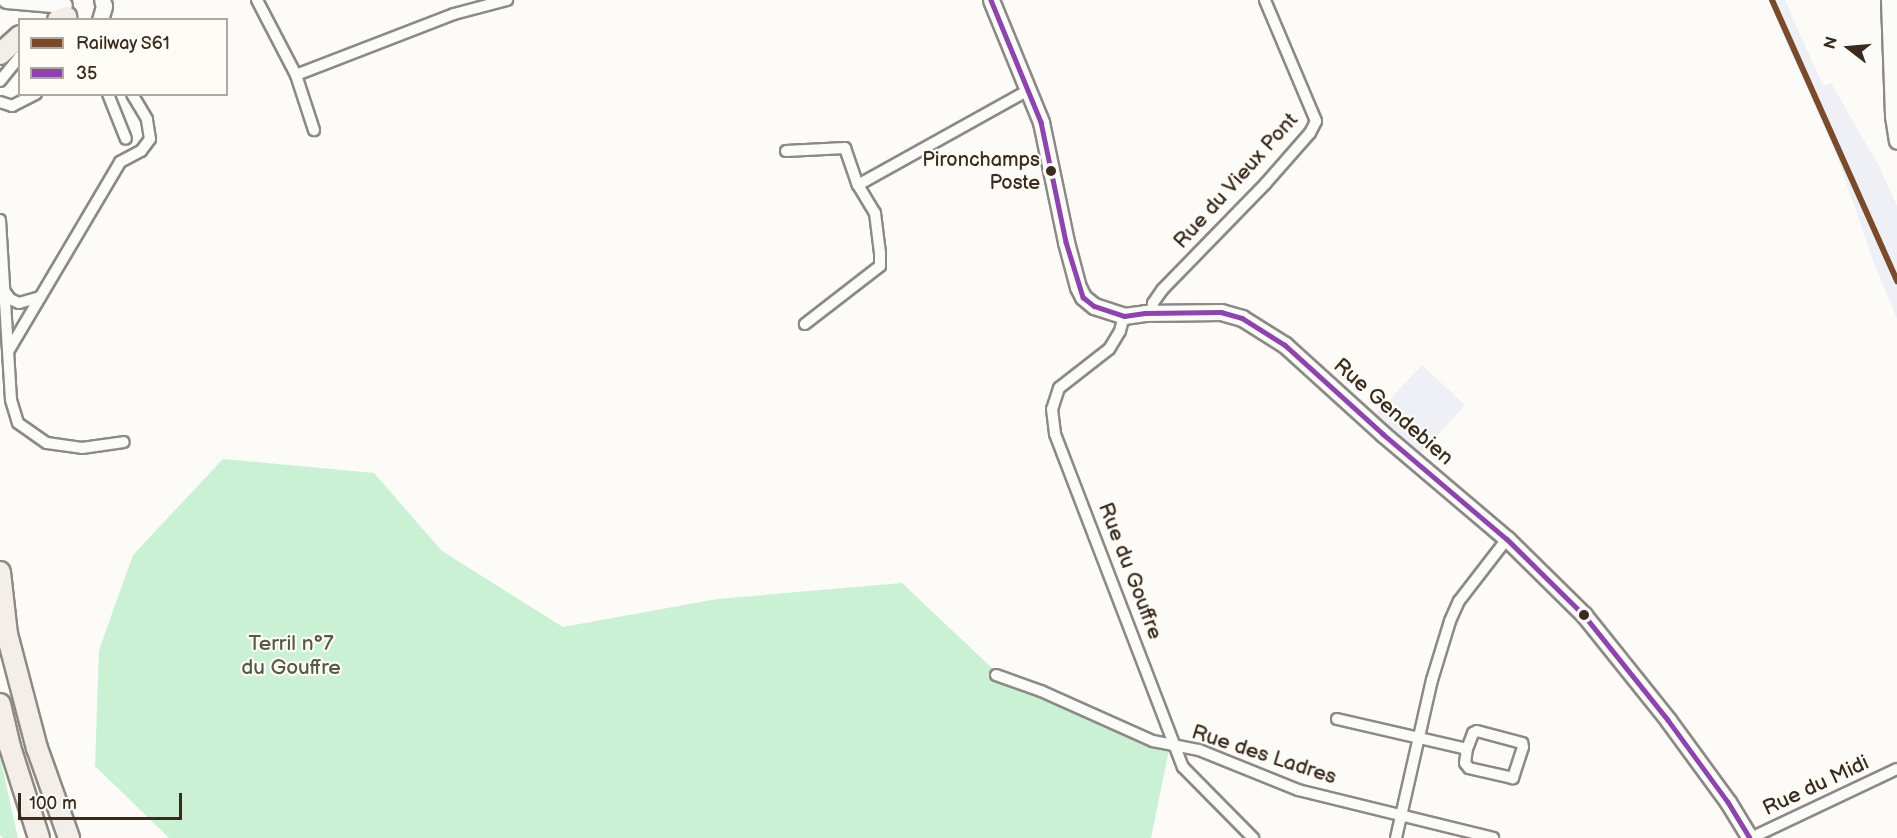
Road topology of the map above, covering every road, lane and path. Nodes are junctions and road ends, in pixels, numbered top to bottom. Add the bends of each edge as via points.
1 (6, 0) edge
2 (257, 0) edge
3 (507, 0) edge
4 (991, 0) edge
5 (1265, 0) edge
6 (1889, 0) edge
7 (65, 12) edge
8 (18, 38) edge
9 (0, 54) edge
10 (18, 58) edge
11 (296, 75) junction
12 (0, 81) edge
13 (1029, 90) junction
14 (32, 96) edge
15 (109, 96) edge
16 (133, 96) edge
17 (0, 102) edge
18 (314, 130) dead end
19 (126, 139) dead end
20 (1897, 141) edge
21 (786, 151) dead end
22 (858, 185) junction
23 (0, 220) edge
24 (5, 292) junction
25 (40, 297) junction
26 (1152, 313) junction
27 (1124, 316) junction
28 (805, 324) dead end
29 (9, 350) junction
30 (124, 442) dead end
31 (1507, 539) junction
32 (0, 572) edge
33 (996, 675) dead end
34 (0, 704) edge
35 (1337, 719) dead end
36 (1419, 737) junction
37 (1173, 746) junction
38 (1467, 749) junction
39 (1897, 770) edge
40 (1401, 814) junction
41 (39, 838) edge
42 (69, 838) edge
43 (1254, 838) edge
44 (1396, 838) edge
45 (1492, 838) edge
46 (1750, 838) edge

1 - 7 main road
2 - 11 street
3 - 11 street via 454,14
4 - 13 main road, Rue Gendebien
5 - 26 street, Rue du Vieux Pont via 1316,121 1266,183 1162,290 1153,303
6 - 20 main road
8 - 9 highway
10 - 12 street
11 - 18 street
13 - 22 street
13 - 27 main road, Rue Gendebien via 1041,122 1078,286 1094,306
14 - 17 street via 12,106
15 - 19 street
16 - 25 street via 147,120 150,139 141,151 120,162
21 - 22 street via 844,148
22 - 28 street via 875,213 880,266
23 - 24 street
24 - 25 street via 19,303
24 - 29 street
25 - 29 street
26 - 27 main road, Rue Gendebien
26 - 31 main road, Rue Gendebien via 1221,312 1242,318 1285,345
27 - 37 street, Rue du Gouffre via 1109,349 1059,388 1052,409 1053,421 1059,446 1135,636
29 - 30 street via 11,400 18,423 48,443 82,448
31 - 36 street via 1459,601 1450,621
31 - 46 main road, Rue Gendebien via 1590,623 1668,720
32 - 42 highway via 7,634 37,748
33 - 37 street, Rue des Ladres
34 - 41 highway
35 - 36 street
36 - 38 street
36 - 40 street
37 - 40 street, Rue des Ladres via 1198,750 1298,790
37 - 43 street, Rue du Gouffre via 1183,767
38 - 38 street via 1477,731 1522,743 1523,747 1513,778 1468,768
39 - 46 street, Rue du Midi
40 - 44 street
40 - 45 street, Rue des Ladres

